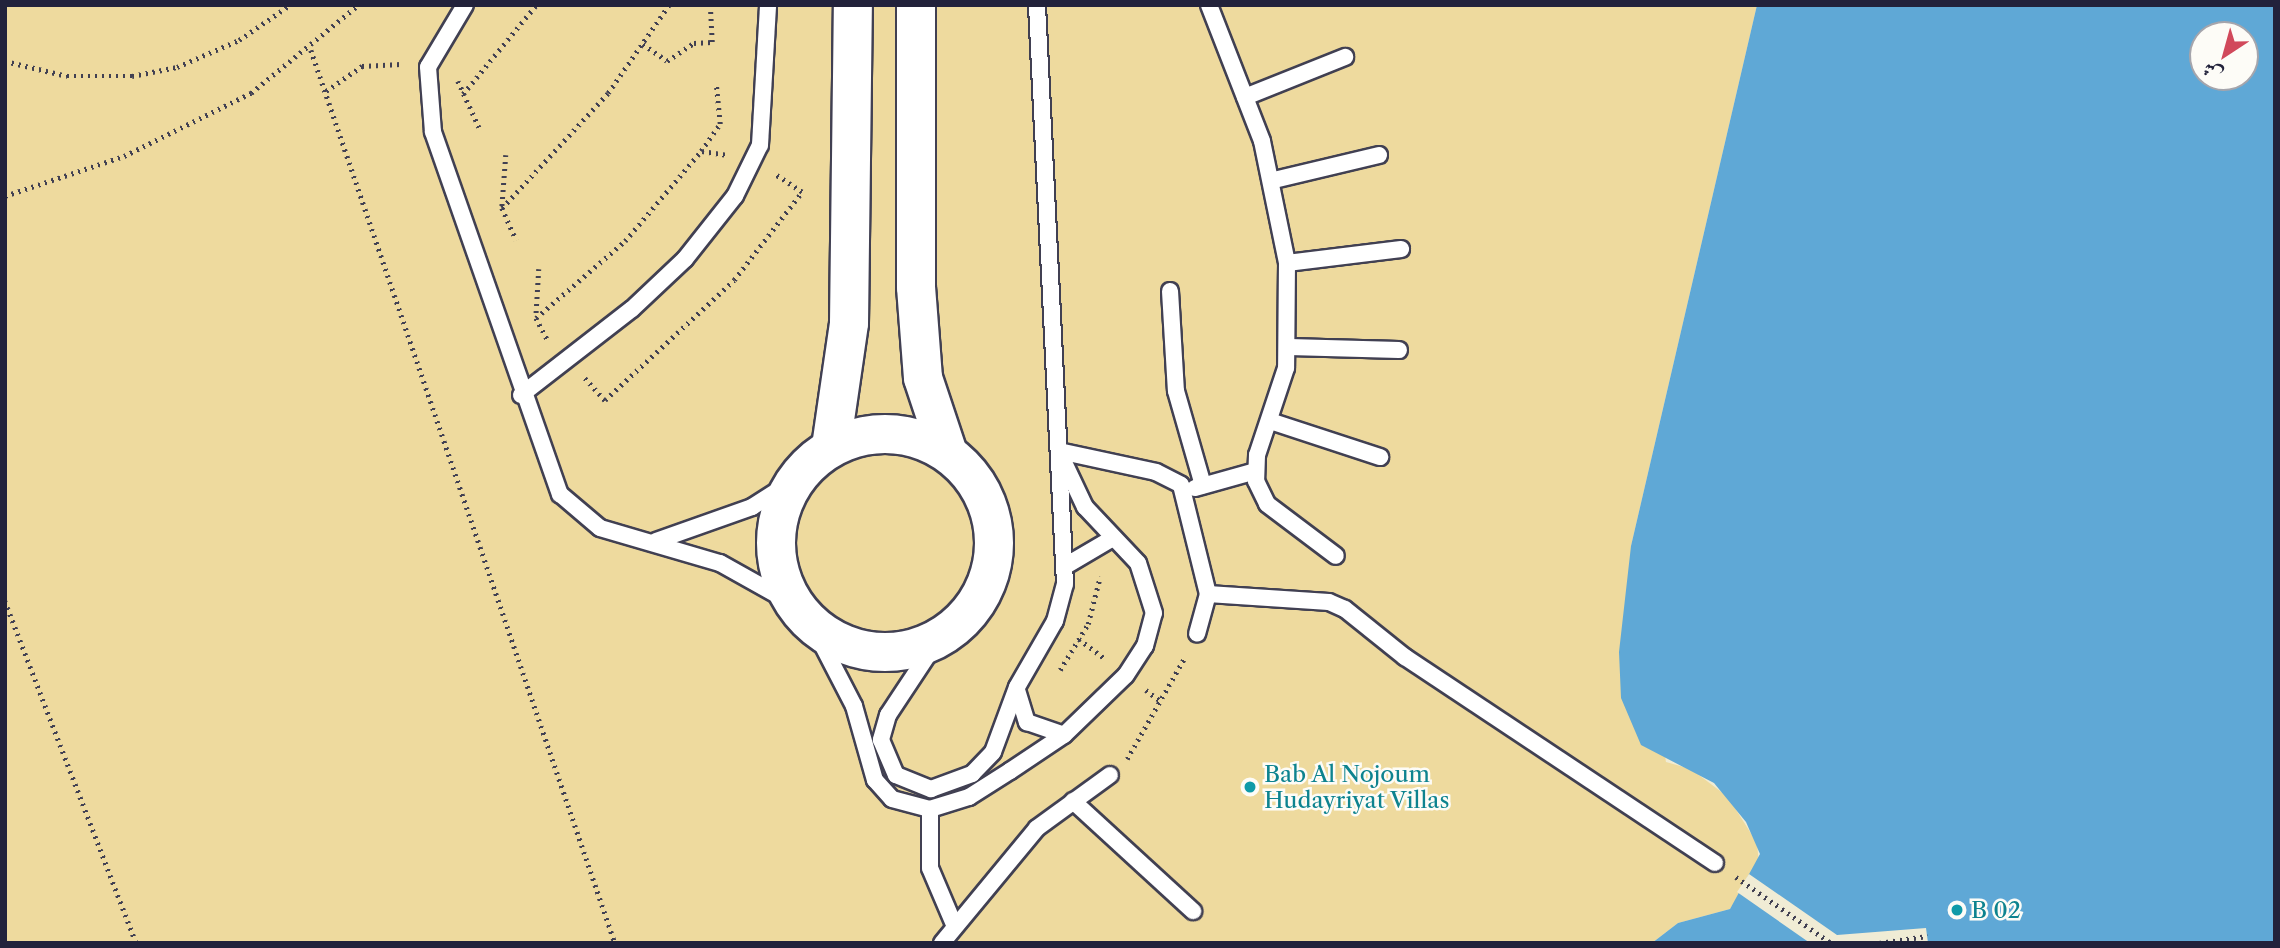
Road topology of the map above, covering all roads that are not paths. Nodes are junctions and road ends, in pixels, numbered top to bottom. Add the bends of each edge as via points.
1 (768, 5) edge
2 (853, 5) edge
3 (916, 5) edge
4 (1037, 5) edge
5 (1209, 5) edge
6 (463, 8) edge
7 (1346, 57) dead end
8 (1245, 97) junction
9 (1379, 155) dead end
10 (1274, 180) junction
11 (1401, 249) dead end
12 (1287, 263) junction
13 (1170, 291) dead end
14 (1289, 347) junction
15 (1399, 350) dead end
16 (521, 395) junction
17 (1270, 421) junction
18 (831, 447) junction
19 (1059, 451) junction
20 (948, 453) junction
21 (1380, 457) dead end
22 (1256, 471) junction
23 (796, 480) junction
24 (1203, 485) junction
25 (1182, 491) junction
26 (1113, 538) junction
27 (656, 541) junction
28 (1336, 556) dead end
29 (1067, 565) junction
30 (1208, 594) junction
31 (803, 613) junction
32 (1197, 634) road end
33 (939, 638) junction
34 (1017, 687) junction
35 (1064, 734) junction
36 (1110, 775) road end
37 (1073, 801) junction
38 (930, 809) junction
39 (1714, 863) road end
40 (1193, 911) dead end
41 (953, 922) junction
42 (942, 943) edge

1 - 16 lane via 760,145 735,196 685,259 632,309
2 - 18 main road via 849,323
3 - 20 main road via 917,300 929,409
4 - 19 lane
5 - 8 lane
6 - 16 lane via 428,67 433,132
7 - 8 lane
8 - 10 lane
9 - 10 lane
10 - 12 lane
11 - 12 lane
12 - 14 lane
13 - 24 lane via 1176,391
14 - 15 lane
14 - 17 lane
16 - 27 lane via 550,474 573,508 606,531
17 - 21 lane
17 - 22 lane
18 - 20 main road via 878,433 914,438
18 - 23 main road
19 - 25 lane via 1156,472
19 - 26 lane via 1085,508
19 - 29 lane
20 - 33 main road via 981,489 994,548 975,605
22 - 24 lane
22 - 28 lane via 1267,504
23 - 27 lane via 752,508
23 - 31 main road via 776,542
24 - 25 lane
25 - 30 lane
26 - 29 lane
26 - 35 lane via 1146,578 1151,630 1126,675
27 - 31 lane via 720,563
29 - 34 lane via 1055,621
30 - 32 lane
30 - 39 lane via 1329,602 1345,609 1405,657
31 - 33 main road via 862,649 901,651
31 - 38 lane via 854,706 875,780 904,805
33 - 34 lane via 883,727 883,753 906,782 931,789 972,774 996,745
34 - 35 lane via 1027,722
35 - 38 lane via 969,797
36 - 37 lane
37 - 40 lane
37 - 41 lane via 1037,828
38 - 41 lane via 930,868
41 - 42 lane

